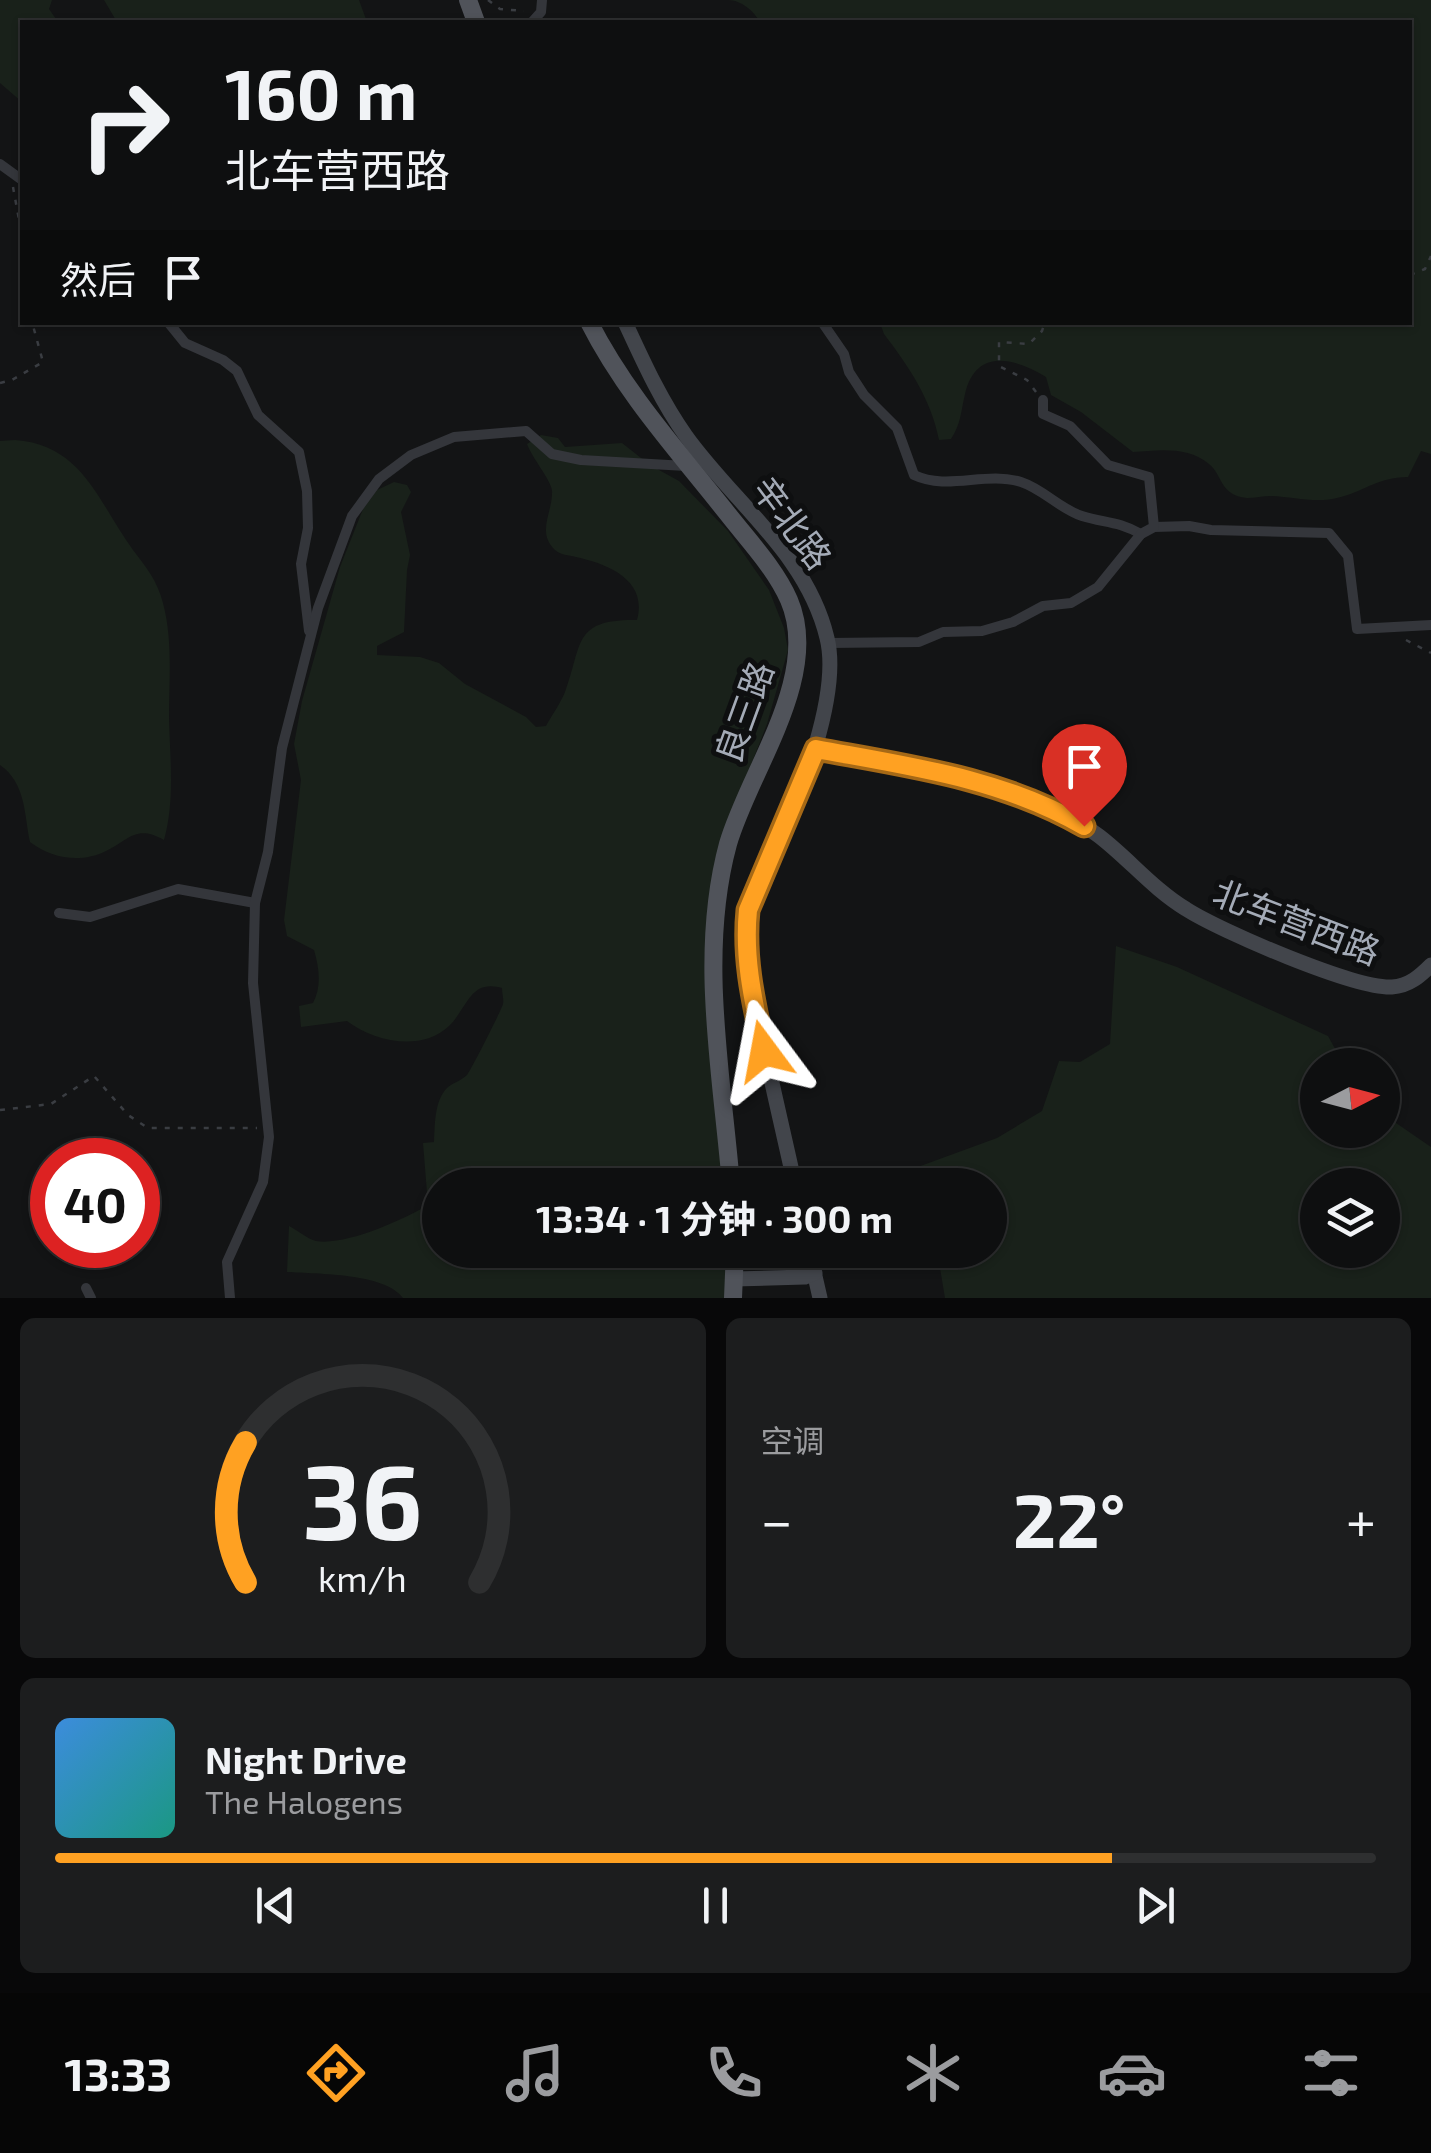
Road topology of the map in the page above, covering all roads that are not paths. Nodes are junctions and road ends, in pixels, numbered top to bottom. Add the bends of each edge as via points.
1 (170, 325) edge
2 (591, 325) edge
3 (626, 325) edge
4 (824, 325) edge
5 (1042, 400) road end
6 (690, 466) junction
7 (1154, 527) junction
8 (1141, 534) junction
9 (1431, 624) edge
10 (310, 637) junction
11 (829, 643) junction
12 (816, 749) junction
13 (255, 903) junction
14 (59, 913) dead end
15 (1431, 965) edge
16 (730, 1168) edge
17 (791, 1168) edge
18 (813, 1268) edge
19 (814, 1273) junction
20 (733, 1289) edge
21 (230, 1298) edge
22 (820, 1298) edge

1 - 10 street via 185,343 237,371 258,416 299,452 308,491 302,564
2 - 6 main road, 良三路 via 622,380
3 - 11 street, 辛北路 via 686,436 789,555 820,611
4 - 8 street via 864,395 897,428 914,475 932,483 1022,482 1080,516 1120,522
5 - 7 street via 1043,414 1070,426 1108,465 1149,477
6 - 10 street via 552,454 526,431 454,437 411,455 379,479 352,516
6 - 16 main road, 良三路 via 783,588 798,653 729,842 716,910 714,982
7 - 8 street
7 - 9 street via 1329,533 1348,556 1357,629
8 - 11 street via 1098,587 1071,603 1043,606 982,632 943,632 918,642
10 - 13 street
11 - 12 street, 辛北路
12 - 15 street, 北车营西路 via 968,778 1040,804 1099,836 1186,910 1264,947 1382,987 1410,983
12 - 17 street, 辛北路 via 753,894 746,932 750,984
13 - 14 street via 178,889 90,916
13 - 21 street via 254,983 269,1128 263,1182 227,1262
18 - 19 street
19 - 20 street
19 - 22 street

